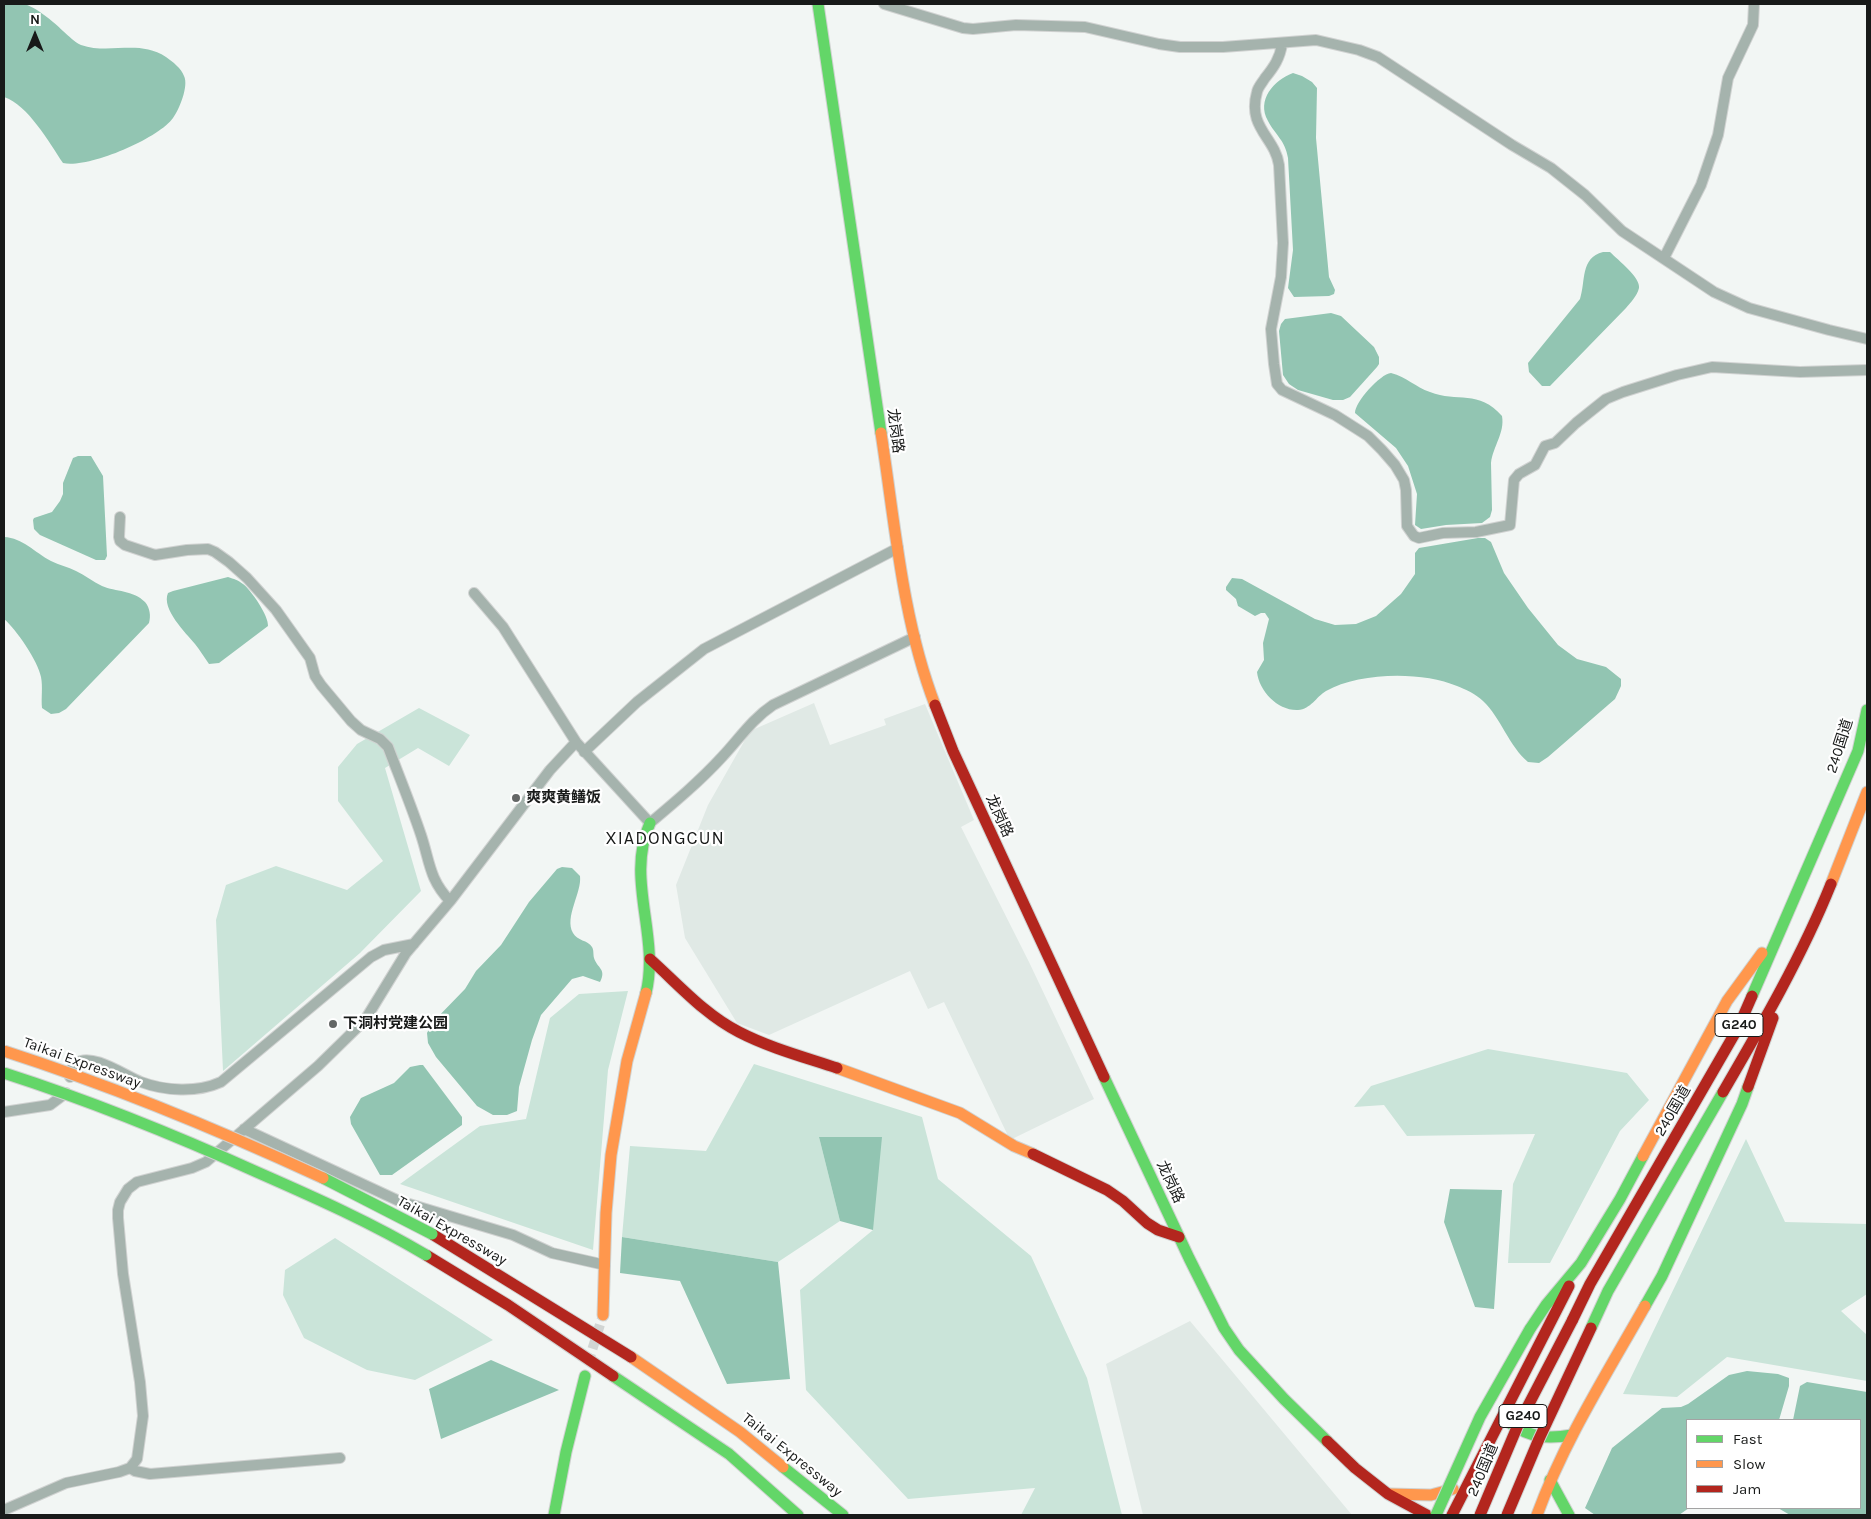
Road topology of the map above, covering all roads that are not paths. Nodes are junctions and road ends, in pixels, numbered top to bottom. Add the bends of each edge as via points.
1 (818, 4) edge
2 (884, 4) edge
3 (1754, 4) edge
4 (1282, 44) junction
5 (1664, 258) junction
6 (1867, 338) edge
7 (1867, 370) edge
8 (120, 517) dead end
9 (898, 548) junction
10 (474, 593) dead end
11 (915, 637) junction
12 (1867, 710) edge
13 (576, 742) junction
14 (584, 752) junction
15 (1867, 792) edge
16 (650, 822) junction
17 (450, 901) junction
18 (1783, 924) junction
19 (414, 944) junction
20 (650, 959) junction
21 (1789, 972) junction
22 (4, 1051) edge
23 (4, 1073) edge
24 (144, 1083) junction
25 (50, 1104) junction
26 (4, 1112) edge
27 (244, 1130) junction
28 (1179, 1237) junction
29 (1581, 1263) junction
30 (604, 1265) junction
31 (602, 1315) tunnel mouth
32 (585, 1376) tunnel mouth
33 (1504, 1415) junction
34 (1572, 1435) junction
35 (340, 1458) dead end
36 (130, 1468) junction
37 (1550, 1480) junction
38 (1469, 1482) junction
39 (1388, 1494) junction
40 (4, 1510) edge
41 (554, 1515) edge
42 (798, 1515) edge
43 (843, 1515) edge
44 (1406, 1515) edge
45 (1428, 1515) edge
46 (1436, 1515) edge
47 (1452, 1515) edge
48 (1480, 1515) edge
49 (1507, 1515) edge
50 (1537, 1515) edge
51 (1569, 1515) edge

1 - 9 main road, 龙岗路
2 - 4 street via 963,28 1085,27 1180,47
3 - 5 street via 1753,25 1728,78 1718,135 1701,185
4 - 5 street via 1324,41 1378,57 1551,168 1622,230
4 - 7 street via 1278,60 1257,90 1256,109 1259,127 1279,165 1283,244 1281,277 1271,329 1275,379 1282,390 1334,415 1368,436 1382,450 1404,480 1407,526 1414,536 1419,538 1510,526 1513,483 1517,476 1535,465 1546,446 1555,443 1606,399 1623,392 1712,367 1800,372
5 - 6 street via 1714,292 1749,308
8 - 17 street via 119,538 125,545 152,554 197,549 215,552 247,578 276,610 310,658 321,685 356,727 380,739 388,747 421,834 434,880
9 - 11 main road, 龙岗路
9 - 14 street via 704,649 638,702
10 - 13 street via 503,627
11 - 16 street via 773,705 752,721 694,786
11 - 28 main road, 龙岗路 via 927,684 953,751
12 - 18 main road, 240国道 / G240 via 1858,751
13 - 14 street
13 - 17 street via 550,770
14 - 16 street
15 - 21 main road, G240 via 1817,919
16 - 20 main road via 641,842 640,863
17 - 19 street
18 - 29 main road via 1727,1001 1620,1199
18 - 48 main road, 240国道 / G240, bridge via 1738,1028 1590,1284 1518,1425
19 - 24 street via 384,950 371,957 221,1082 191,1089
19 - 27 street via 360,1026
20 - 28 main road via 708,1011 739,1032 960,1113 1014,1146 1103,1187 1147,1223
20 - 30 main road via 647,987 629,1055 608,1179
21 - 34 main road via 1742,1104 1662,1276
21 - 49 main road, G240, bridge via 1608,1291
22 - 43 main road, Taikai Expressway, bridge via 66,1071 249,1145 432,1234 650,1369 740,1432
23 - 42 main road, bridge via 111,1111 232,1161 397,1238 508,1305 729,1454
24 - 25 street
24 - 25 street via 102,1064 86,1060 76,1062 66,1093
25 - 26 street
27 - 30 street via 399,1200 513,1235 552,1254
27 - 36 street via 203,1164 137,1182 120,1202 118,1218 124,1274 143,1416 137,1459
28 - 39 main road, 龙岗路 via 1224,1328 1239,1350 1316,1432
29 - 33 main road
29 - 46 main road, bridge via 1530,1329 1480,1417
30 - 31 main road
32 - 41 main road
33 - 34 main road via 1525,1434 1550,1439
33 - 38 main road
34 - 37 main road
35 - 36 street via 150,1474
36 - 40 street via 66,1483
37 - 50 main road
37 - 51 main road
38 - 39 main road via 1432,1495
38 - 47 main road
39 - 44 main road
39 - 45 main road, 龙岗路

